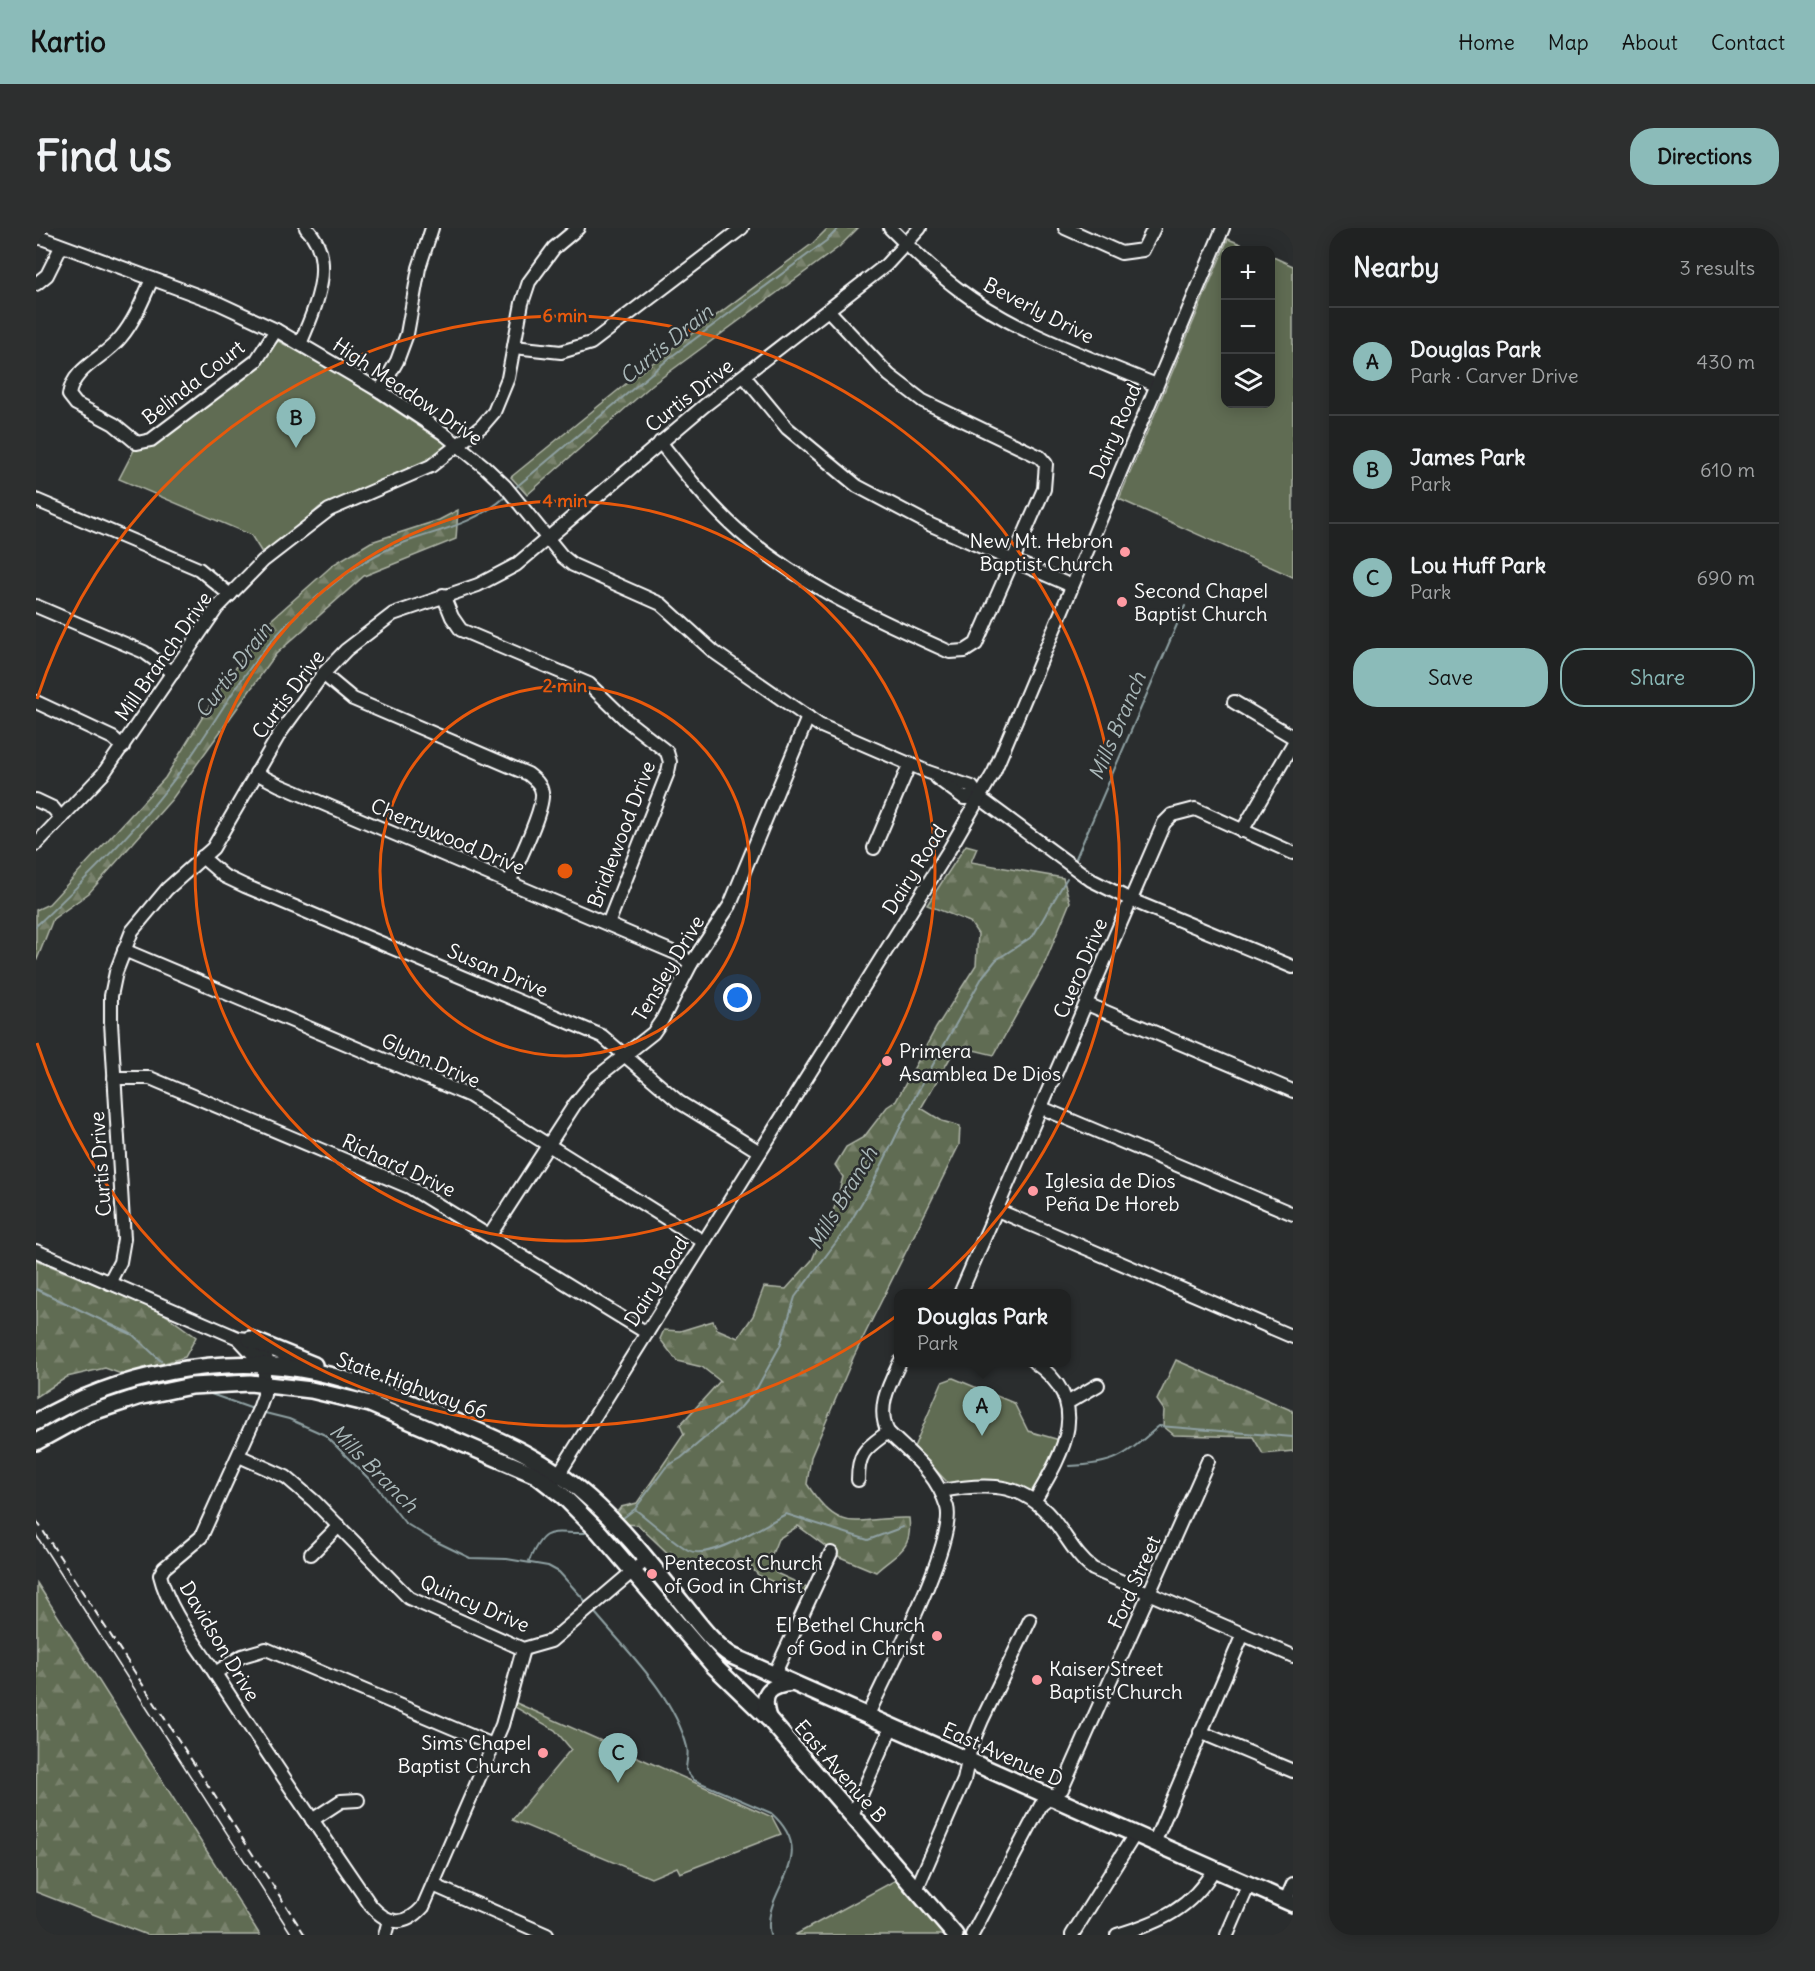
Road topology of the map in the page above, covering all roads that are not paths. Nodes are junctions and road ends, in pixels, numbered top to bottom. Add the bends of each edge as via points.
1 (306, 228) edge
2 (432, 228) edge
3 (578, 228) edge
4 (742, 228) edge
5 (890, 228) edge
6 (920, 228) edge
7 (1065, 228) edge
8 (1154, 228) edge
9 (1223, 228) edge
10 (36, 236) edge
11 (906, 244) junction
12 (61, 248) junction
13 (152, 279) junction
14 (36, 284) edge
15 (829, 311) junction
16 (276, 330) junction
17 (300, 344) junction
18 (514, 347) junction
19 (744, 376) junction
20 (1156, 385) junction
21 (380, 391) junction
22 (660, 442) junction
23 (458, 444) junction
24 (36, 500) edge
25 (548, 538) junction
26 (1013, 560) junction
27 (1072, 586) junction
28 (230, 595) junction
29 (443, 595) junction
30 (36, 606) edge
31 (173, 673) junction
32 (323, 674) junction
33 (36, 702) edge
34 (1234, 702) dead end
35 (808, 717) junction
36 (1293, 737) edge
37 (1293, 744) edge
38 (123, 747) junction
39 (910, 763) junction
40 (256, 773) junction
41 (980, 798) junction
42 (36, 800) edge
43 (61, 818) junction
44 (1242, 831) junction
45 (36, 844) edge
46 (874, 848) dead end
47 (1293, 853) edge
48 (202, 857) junction
49 (510, 883) junction
50 (1131, 900) junction
51 (608, 924) junction
52 (124, 950) junction
53 (691, 964) junction
54 (1293, 967) edge
55 (1087, 1004) junction
56 (626, 1056) junction
57 (114, 1078) junction
58 (1293, 1091) edge
59 (1042, 1108) junction
60 (548, 1144) junction
61 (760, 1152) junction
62 (997, 1210) junction
63 (1293, 1214) edge
64 (490, 1235) junction
65 (704, 1242) junction
66 (36, 1251) edge
67 (109, 1283) junction
68 (962, 1289) edge
69 (647, 1334) junction
70 (1293, 1337) edge
71 (244, 1338) junction
72 (264, 1366) junction
73 (898, 1367) edge
74 (1040, 1367) edge
75 (265, 1384) junction
76 (1098, 1384) dead end
77 (364, 1386) junction
78 (1067, 1403) junction
79 (36, 1422) edge
80 (888, 1432) junction
81 (36, 1442) edge
82 (239, 1456) junction
83 (1208, 1461) dead end
84 (560, 1472) junction
85 (858, 1480) dead end
86 (551, 1485) junction
87 (941, 1491) junction
88 (1035, 1500) junction
89 (339, 1526) junction
90 (831, 1553) dead end
91 (311, 1554) dead end
92 (646, 1560) junction
93 (633, 1571) junction
94 (1150, 1594) junction
95 (1030, 1620) dead end
96 (705, 1630) joint
97 (1243, 1634) junction
98 (691, 1639) joint
99 (523, 1649) junction
100 (1293, 1656) edge
101 (215, 1673) junction
102 (774, 1675) junction
103 (792, 1683) junction
104 (867, 1717) junction
105 (769, 1719) junction
106 (891, 1728) junction
107 (1200, 1732) junction
108 (493, 1745) junction
109 (967, 1761) junction
110 (1293, 1771) edge
111 (1052, 1798) junction
112 (358, 1800) dead end
113 (852, 1815) junction
114 (312, 1820) junction
115 (1135, 1834) junction
116 (1154, 1843) junction
117 (1214, 1869) junction
118 (1249, 1884) junction
119 (1293, 1884) edge
120 (433, 1885) junction
121 (917, 1888) junction
122 (1289, 1902) edge
123 (388, 1920) junction
124 (386, 1935) edge
125 (547, 1935) edge
126 (955, 1935) edge
127 (972, 1935) edge
128 (1072, 1935) edge
129 (1117, 1935) edge
130 (1227, 1935) edge

1 - 17 street via 323,258 317,306
2 - 21 street via 419,268 407,334
3 - 18 street, Mill Branch Drive via 535,271 522,303
4 - 18 street via 591,343 561,352
5 - 11 street, Beverly Drive
6 - 11 street, Curtis Drive
7 - 8 street via 1121,254 1136,252 1148,244
9 - 20 street, Dairy Road
10 - 12 street, High Meadow Drive
11 - 15 street, Curtis Drive
11 - 20 street, Beverly Drive via 984,306 1025,329
12 - 13 street, High Meadow Drive
12 - 14 street via 47,274
13 - 16 street, High Meadow Drive
13 - 16 street, Belinda Court via 120,339 75,377 69,395 76,404 107,419 137,443 151,440 256,361
15 - 19 street, Curtis Drive
15 - 26 street via 889,375 923,401 1046,464 1044,489
16 - 17 street, High Meadow Drive
17 - 21 street, High Meadow Drive
18 - 23 street, Mill Branch Drive via 508,378 494,412
19 - 22 street, Curtis Drive
19 - 26 street via 787,428 857,486 931,525
20 - 27 street, Dairy Road
21 - 23 street, High Meadow Drive
22 - 25 street, Curtis Drive
22 - 26 street via 729,522 776,561 855,609 950,652 965,651 976,644
23 - 25 street, High Meadow Drive via 505,486
23 - 28 street, Mill Branch Drive via 431,466 310,522
24 - 28 street via 199,569
25 - 29 street, Curtis Drive via 503,574
25 - 35 street, High Meadow Drive via 573,565 661,604 714,652
26 - 27 street
27 - 41 street, Dairy Road
28 - 31 street, Mill Branch Drive
29 - 32 street, Curtis Drive via 393,614 346,650
29 - 51 street, Bridlewood Drive via 461,630 589,684 667,752 669,772
30 - 31 street via 144,652
31 - 38 street, Mill Branch Drive
32 - 40 street, Curtis Drive
32 - 49 street via 353,699 537,781 542,790 541,805
33 - 38 street
34 - 36 street
35 - 39 street, High Meadow Drive
35 - 53 street, Tensley Drive via 730,904
37 - 44 street
38 - 43 street, Mill Branch Drive
39 - 41 street, High Meadow Drive via 972,787
39 - 46 street
40 - 48 street, Curtis Drive via 222,836
40 - 49 street, Cherrywood Drive
41 - 50 street, High Meadow Drive via 1073,868
41 - 61 street, Dairy Road
42 - 43 street via 53,808
43 - 45 street, Mill Branch Drive
44 - 47 street
44 - 50 street, Cuero Drive via 1195,809 1172,815 1164,823
48 - 52 street, Curtis Drive via 147,910
48 - 56 street, Susan Drive via 224,876 245,886 571,1022 602,1036
49 - 51 street, Cherrywood Drive
50 - 54 street, High Meadow Drive
50 - 55 street, Cuero Drive
51 - 53 street, Cherrywood Drive via 680,955
52 - 57 street, Curtis Drive via 111,996
52 - 60 street, Glynn Drive via 470,1096
53 - 56 street, Tensley Drive via 653,1033
55 - 58 street
55 - 59 street, Cuero Drive
56 - 60 street, Tensley Drive via 596,1078
56 - 61 street, Susan Drive via 679,1102
57 - 64 street, Richard Drive via 142,1077 161,1083 410,1187
57 - 67 street, Curtis Drive via 124,1239 120,1262
59 - 62 street, Cuero Drive
59 - 63 street
60 - 64 street, Tensley Drive
60 - 65 street, Glynn Drive
61 - 65 street, Dairy Road
62 - 68 street, Cuero Drive
62 - 70 street
64 - 69 street, Richard Drive
65 - 69 street, Dairy Road
66 - 67 street
67 - 71 street
69 - 84 street, Dairy Road
71 - 72 street, Davidson Drive via 261,1346 267,1360
71 - 77 main road
72 - 75 street, Davidson Drive
72 - 77 main road, State Highway 66 via 315,1372
72 - 79 main road, State Highway 66 via 144,1377 80,1398
73 - 80 street via 882,1406
74 - 78 street via 1053,1379
75 - 81 main road, State Highway 66 via 191,1386 138,1397 87,1414
75 - 82 street, Davidson Drive
75 - 86 main road, State Highway 66 via 370,1404 517,1465
76 - 78 street
77 - 84 main road, State Highway 66 via 505,1442
78 - 88 street via 1070,1423 1066,1441
80 - 85 street via 863,1451
80 - 87 street via 918,1458
82 - 89 street, Quincy Drive via 286,1477
82 - 101 street, Davidson Drive via 201,1537 160,1575 166,1594
83 - 94 street, Ford Street
84 - 86 street, Dairy Road
84 - 92 main road, State Highway 66 via 594,1502
86 - 93 main road, State Highway 66
87 - 88 street via 995,1485
87 - 104 street via 948,1510 947,1532
88 - 94 street via 1082,1561
89 - 91 street
89 - 99 street, Quincy Drive via 409,1598
90 - 102 street
92 - 93 street, Quincy Drive
92 - 96 main road, State Highway 66
93 - 98 main road, State Highway 66
93 - 99 street, Quincy Drive via 551,1641
94 - 97 street
94 - 111 street, Ford Street via 1062,1789
95 - 109 street via 982,1720
96 - 102 main road, East Avenue D via 726,1652
97 - 100 street
97 - 107 street
98 - 105 main road, East Avenue B
99 - 108 street
101 - 108 street via 242,1656 266,1649
101 - 114 street, Davidson Drive
102 - 103 main road, East Avenue D
103 - 104 main road, East Avenue D
103 - 105 main road via 768,1692 764,1704
104 - 106 main road, East Avenue D
105 - 113 main road, East Avenue B
106 - 109 main road, East Avenue D
106 - 113 street
107 - 110 street
107 - 116 street
108 - 120 street
109 - 111 main road, East Avenue D
109 - 121 street via 964,1780
111 - 115 main road, East Avenue D
111 - 127 street, Ford Street via 1041,1805
112 - 114 street via 341,1801
113 - 121 main road, East Avenue B
114 - 123 street, Davidson Drive via 370,1906
115 - 116 main road, East Avenue D
115 - 128 street
116 - 117 main road, East Avenue D
117 - 118 main road, East Avenue D
117 - 129 street via 1194,1898 1181,1908
118 - 122 main road, East Avenue D
118 - 130 street
119 - 122 street
120 - 123 street via 413,1918
120 - 125 street
121 - 126 main road, East Avenue B
123 - 124 street

